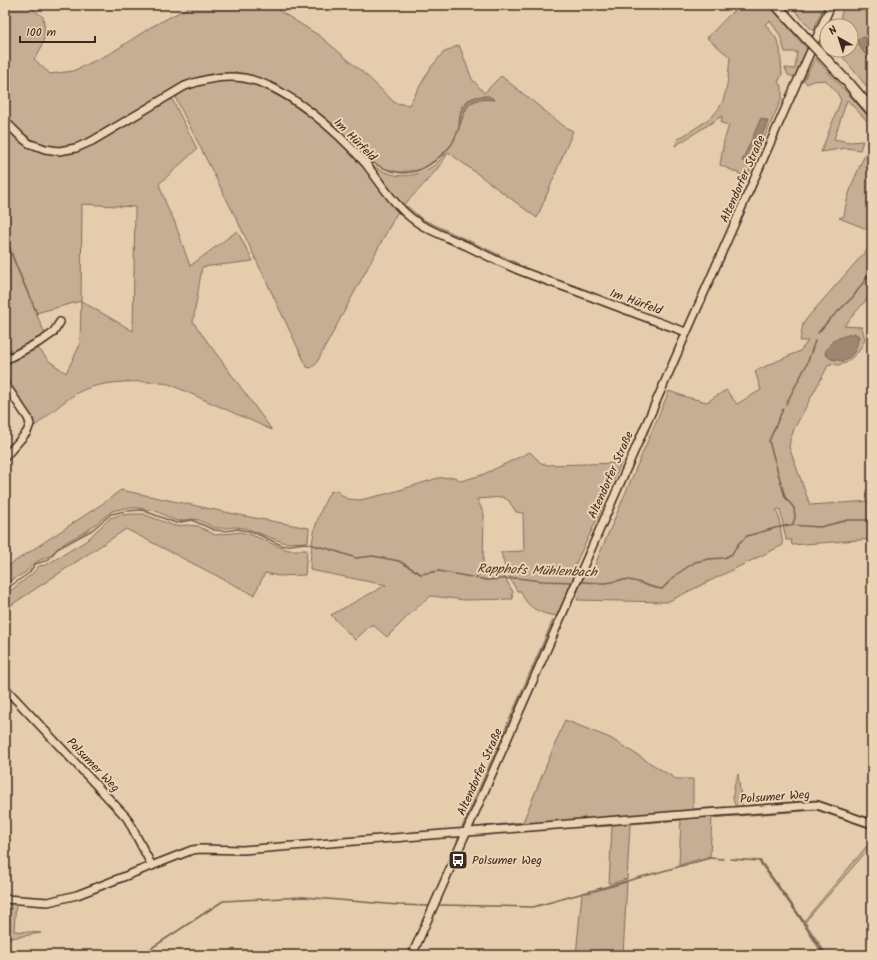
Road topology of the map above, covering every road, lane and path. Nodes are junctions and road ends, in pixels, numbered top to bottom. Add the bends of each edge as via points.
1 (776, 5) edge
2 (831, 5) edge
3 (850, 85) junction
4 (872, 108) edge
5 (872, 111) edge
6 (5, 121) edge
7 (60, 322) dead end
8 (686, 332) junction
9 (5, 360) edge
10 (5, 384) edge
11 (5, 456) edge
12 (5, 688) edge
13 (872, 824) edge
14 (466, 833) junction
15 (152, 866) junction
16 (5, 899) edge
17 (412, 955) edge

1 - 3 main road, bridge
2 - 8 street, Altendorfer Straße
3 - 4 highway
3 - 5 highway
6 - 8 street, Im Hürfeld via 30,144 59,151 76,148 92,141 185,86 198,81 228,77 260,82 289,97 327,126 364,163 413,220 517,269
7 - 9 street via 53,333 43,340
8 - 14 street, Altendorfer Straße
10 - 11 street via 30,424 27,432
12 - 15 street, Polsumer Weg via 127,818
13 - 14 street, Polsumer Weg via 817,805
14 - 15 street, Polsumer Weg via 243,850 200,849
14 - 17 street, Altendorfer Straße
15 - 16 street, Polsumer Weg via 64,899 48,902

